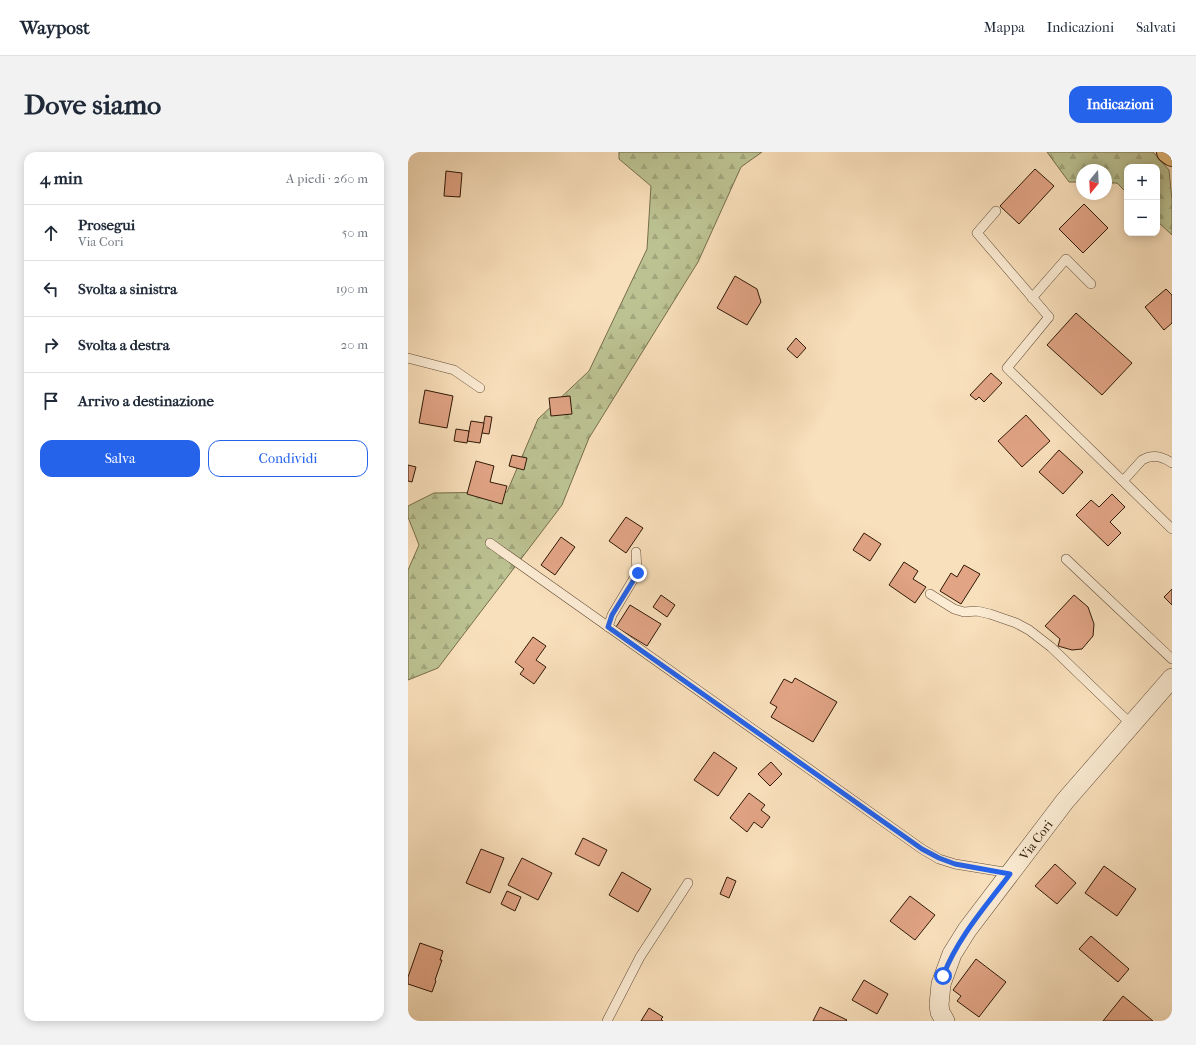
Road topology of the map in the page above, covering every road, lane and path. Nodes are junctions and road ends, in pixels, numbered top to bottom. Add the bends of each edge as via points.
1 (1168, 152) edge
2 (1172, 155) edge
3 (996, 210) dead end
4 (1091, 284) dead end
5 (1032, 298) junction
6 (408, 358) edge
7 (480, 388) dead end
8 (1172, 462) edge
9 (1123, 481) junction
10 (1172, 530) edge
11 (490, 543) dead end
12 (636, 552) dead end
13 (1066, 559) dead end
14 (930, 594) dead end
15 (608, 627) junction
16 (1172, 659) edge
17 (1172, 678) edge
18 (1131, 724) junction
19 (1010, 874) junction
20 (688, 883) dead end
21 (607, 1021) edge
22 (945, 1021) edge

1 - 2 main road
3 - 5 lane via 978,233
4 - 5 lane via 1066,260
5 - 9 lane via 1049,317 1007,368
6 - 7 lane via 454,370
8 - 9 lane via 1155,456 1145,458
9 - 10 lane
11 - 15 lane
12 - 15 lane via 638,573 612,615
13 - 16 lane
14 - 18 lane via 954,609 990,614 1029,630 1052,648
15 - 19 lane via 922,849 955,864
17 - 18 street, Via Cori
18 - 19 street, Via Cori via 1065,801
19 - 22 street, Via Cori via 967,930 947,965 939,1000 940,1012
20 - 21 lane via 640,957

